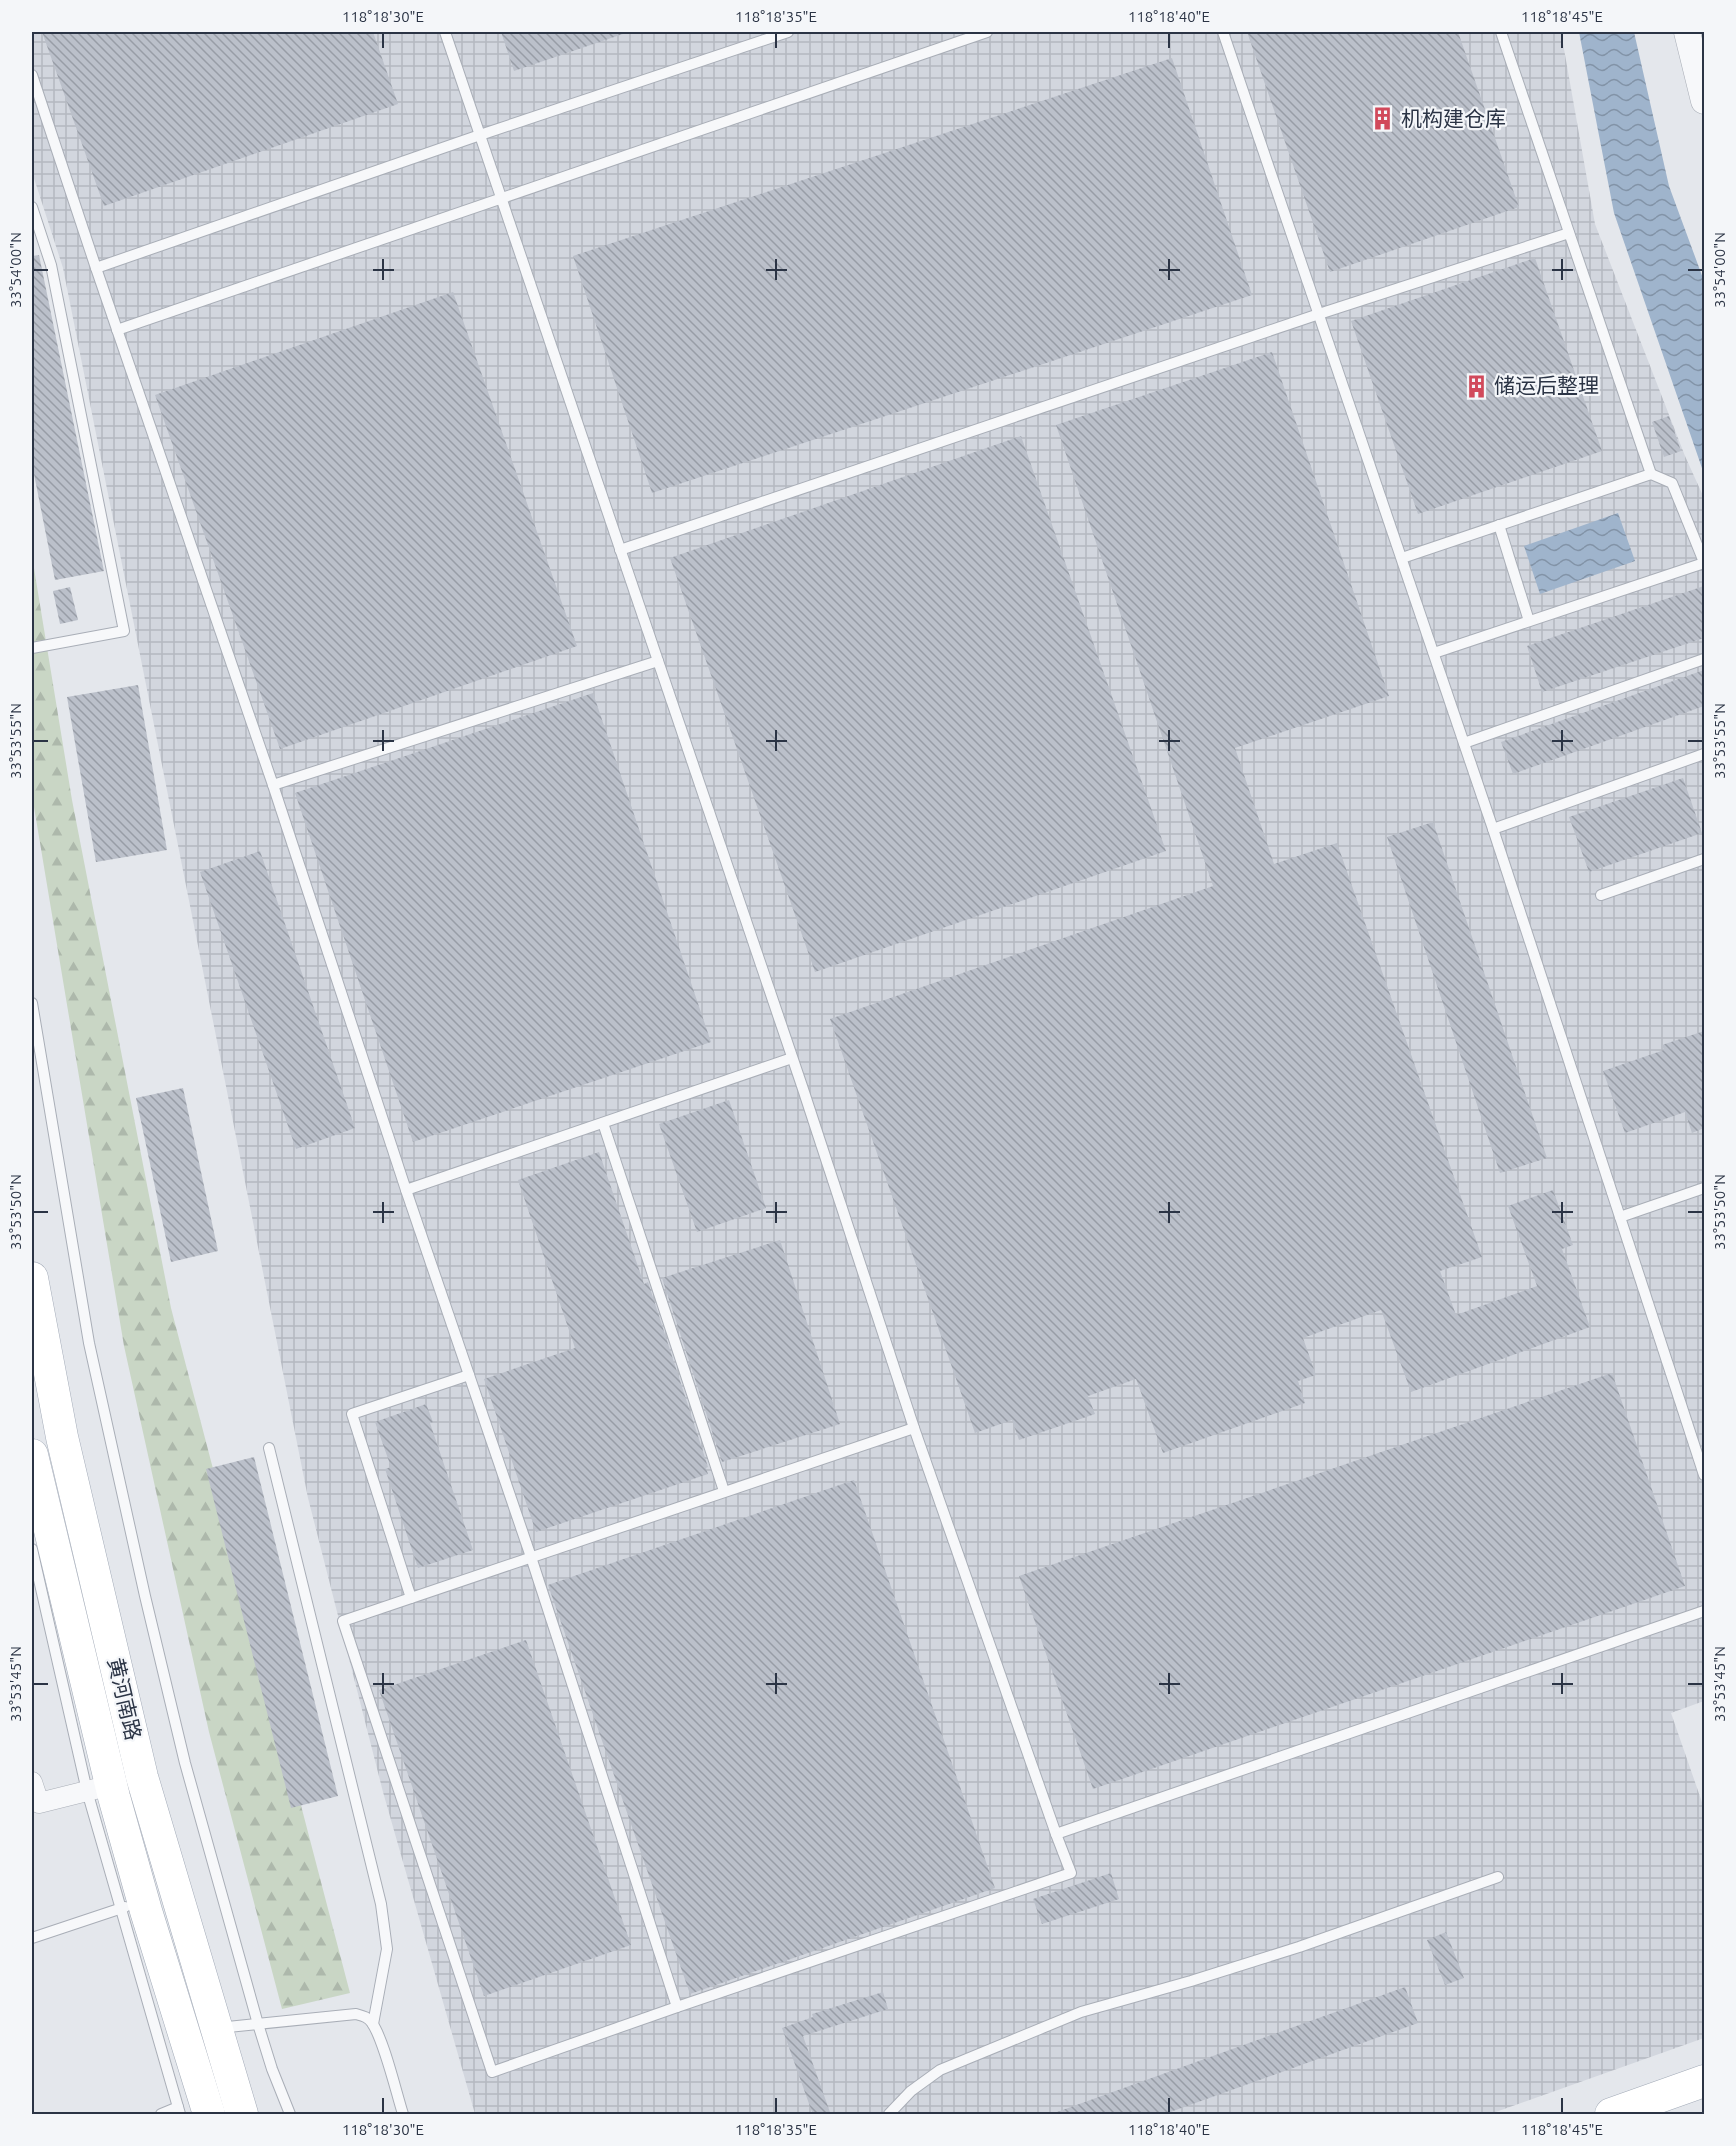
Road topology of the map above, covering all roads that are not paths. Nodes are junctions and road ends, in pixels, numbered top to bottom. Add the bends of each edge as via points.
1 (445, 32) edge
2 (788, 32) edge
3 (987, 32) edge
4 (1223, 32) edge
5 (1501, 32) edge
6 (1687, 32) edge
7 (32, 75) edge
8 (1704, 101) edge
9 (480, 135) junction
10 (501, 198) junction
11 (32, 207) edge
12 (1569, 233) junction
13 (96, 268) junction
14 (1319, 314) junction
15 (117, 330) junction
16 (1651, 474) junction
17 (1499, 525) junction
18 (620, 550) junction
19 (1402, 558) junction
20 (1704, 563) edge
21 (1529, 621) junction
22 (32, 648) edge
23 (1434, 653) junction
24 (1704, 659) edge
25 (658, 661) junction
26 (1464, 743) junction
27 (1704, 754) edge
28 (273, 785) junction
29 (1493, 828) junction
30 (1704, 859) edge
31 (1601, 895) dead end
32 (32, 1003) edge
33 (792, 1058) junction
34 (603, 1123) junction
35 (1704, 1188) edge
36 (406, 1190) junction
37 (1620, 1217) junction
38 (32, 1278) edge
39 (469, 1375) junction
40 (914, 1428) junction
41 (269, 1448) dead end
42 (32, 1461) edge
43 (1704, 1475) edge
44 (724, 1491) junction
45 (32, 1549) edge
46 (531, 1557) junction
47 (411, 1598) junction
48 (1704, 1611) edge
49 (32, 1782) edge
50 (99, 1788) junction
51 (1056, 1834) junction
52 (1498, 1877) dead end
53 (132, 1905) junction
54 (32, 1938) edge
55 (677, 2007) junction
56 (258, 2024) junction
57 (373, 2024) junction
58 (215, 2029) junction
59 (1704, 2081) edge
60 (179, 2111) edge
61 (160, 2115) edge
62 (209, 2115) edge
63 (242, 2115) edge
64 (290, 2115) edge
65 (403, 2115) edge
66 (889, 2115) edge
67 (1611, 2115) edge

1 - 9 lane
2 - 9 lane
3 - 10 lane
4 - 14 lane
5 - 12 lane
6 - 8 street
7 - 13 lane
9 - 10 lane
9 - 13 lane
10 - 15 lane
10 - 18 lane
11 - 22 lane via 51,265 124,631
12 - 14 lane
12 - 16 lane
13 - 15 lane
14 - 18 lane
14 - 19 lane
15 - 28 lane
16 - 17 lane
16 - 20 lane via 1672,483
17 - 19 lane
17 - 21 lane
18 - 25 lane
19 - 23 lane
20 - 21 lane
21 - 23 lane
23 - 26 lane
24 - 26 lane
25 - 28 lane
25 - 33 lane
26 - 29 lane
27 - 29 lane
28 - 36 lane
29 - 37 lane
30 - 31 lane
32 - 56 lane via 104,1412 185,1763
33 - 34 lane
33 - 40 lane
34 - 36 lane
34 - 44 lane
35 - 37 lane
36 - 39 lane
37 - 43 lane
38 - 58 main road, 黄河南路 via 62,1437 142,1777
39 - 46 lane
39 - 47 lane via 352,1414
40 - 44 lane
40 - 51 lane
41 - 57 lane via 381,1904 387,1949
42 - 50 main road, 黄河南路
44 - 46 lane
45 - 50 lane
46 - 47 lane
46 - 55 lane
47 - 55 lane via 343,1621 492,2072
48 - 51 lane
49 - 50 street via 39,1803
50 - 53 main road, 黄河南路
51 - 55 lane via 1071,1873
52 - 66 lane via 1299,1947 1081,2012 940,2070 911,2091
53 - 54 lane
53 - 60 lane
53 - 62 main road, 黄河南路
56 - 57 lane via 356,2014
56 - 58 lane
56 - 64 lane
57 - 65 lane
58 - 63 main road, 黄河南路
59 - 67 main road
60 - 61 lane

